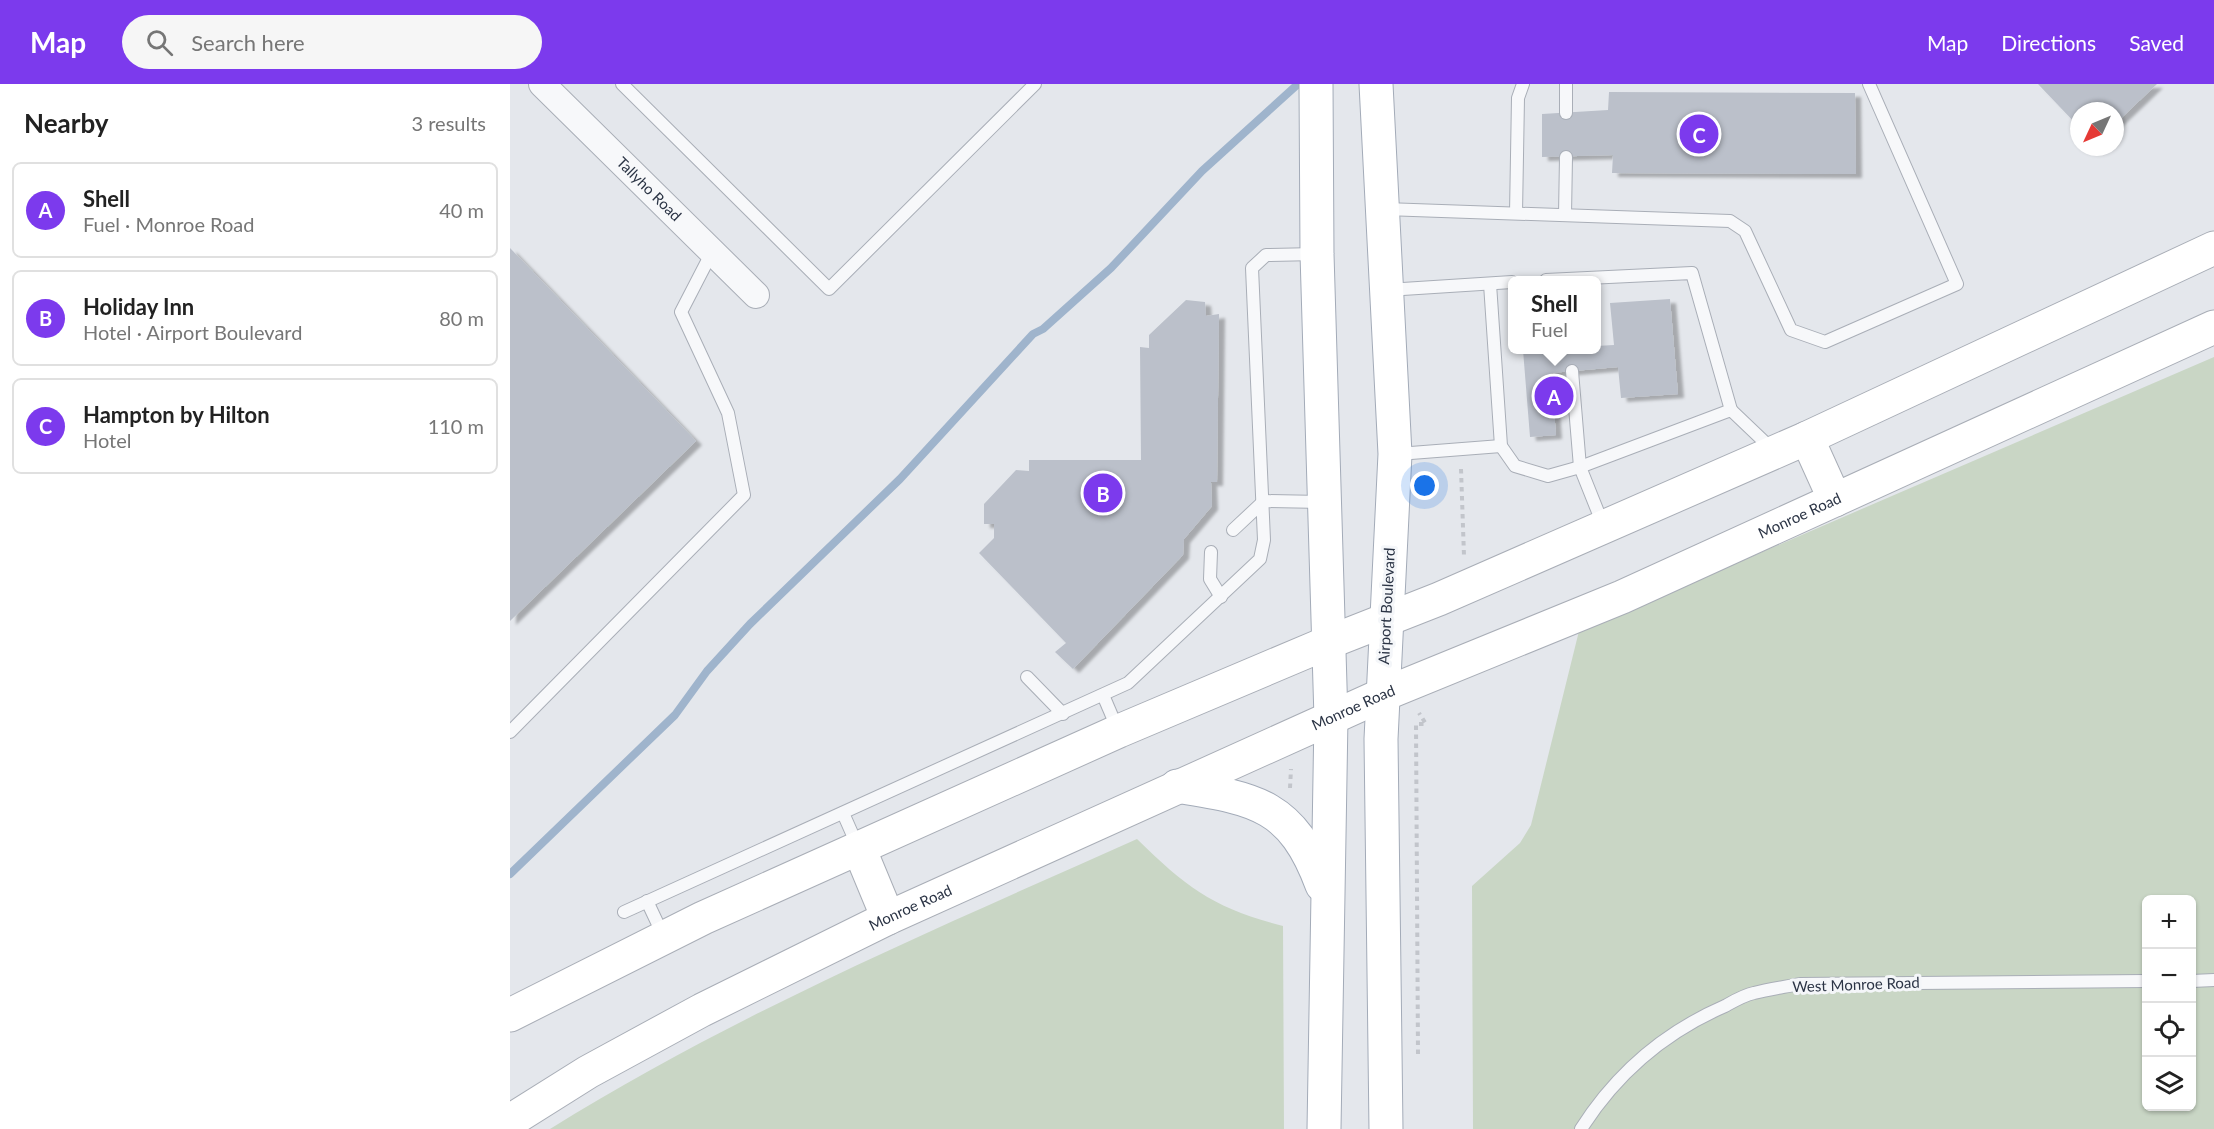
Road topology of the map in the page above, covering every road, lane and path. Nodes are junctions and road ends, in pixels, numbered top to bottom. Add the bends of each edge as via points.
1 (542, 84) edge
2 (622, 84) edge
3 (1035, 84) edge
4 (1316, 84) edge
5 (1376, 84) edge
6 (1522, 84) edge
7 (1566, 84) edge
8 (1869, 84) edge
9 (1566, 113) dead end
10 (1566, 157) dead end
11 (1381, 209) junction
12 (1516, 213) junction
13 (1565, 215) junction
14 (2214, 248) edge
15 (712, 252) junction
16 (1317, 254) junction
17 (1601, 278) edge
18 (1508, 282) edge
19 (1490, 284) junction
20 (1386, 290) junction
21 (756, 295) dead end
22 (2214, 327) edge
23 (1572, 371) dead end
24 (1731, 410) junction
25 (1807, 438) junction
26 (1501, 446) junction
27 (1774, 452) junction
28 (1395, 454) junction
29 (1580, 467) junction
30 (1461, 469) dead end
31 (1835, 500) junction
32 (1264, 501) junction
33 (1323, 502) junction
34 (1604, 527) junction
35 (1233, 530) dead end
36 (1210, 552) dead end
37 (1464, 563) dead end
38 (1221, 597) junction
39 (1387, 620) junction
40 (1327, 643) junction
41 (1027, 677) dead end
42 (1382, 694) junction
43 (1103, 695) junction
44 (1417, 710) dead end
45 (1063, 714) junction
46 (1330, 718) junction
47 (1119, 731) junction
48 (510, 732) edge
49 (1292, 761) dead end
50 (1177, 786) junction
51 (1289, 798) dead end
52 (843, 813) junction
53 (859, 848) junction
54 (1326, 896) junction
55 (647, 901) junction
56 (624, 912) dead end
57 (888, 918) junction
58 (664, 938) junction
59 (2214, 980) edge
60 (2142, 981) edge
61 (2196, 981) edge
62 (510, 1015) edge
63 (1418, 1057) dead end
64 (510, 1121) edge
65 (1324, 1129) edge
66 (1386, 1129) edge
67 (1581, 1129) edge

1 - 15 street, Tallyho Road
2 - 3 lane via 829,289
4 - 16 main road
5 - 11 main road, Airport Boulevard
6 - 12 lane via 1518,98
7 - 9 lane
8 - 13 lane via 1957,284 1825,342 1791,330 1745,231 1730,221
10 - 13 lane
11 - 12 lane
11 - 20 main road, Airport Boulevard
12 - 13 lane
14 - 25 main road
15 - 21 street, Tallyho Road
15 - 48 lane via 681,312 728,413 744,495
16 - 32 lane via 1266,255 1252,268
16 - 33 main road
17 - 24 lane via 1692,273
18 - 19 lane
19 - 20 lane
19 - 26 lane
20 - 28 main road, Airport Boulevard
22 - 31 main road, Monroe Road
23 - 29 lane
24 - 27 lane
24 - 29 lane
25 - 27 main road
25 - 31 main road
26 - 28 lane
26 - 29 lane via 1515,466 1548,476
27 - 34 main road
28 - 39 main road, Airport Boulevard
29 - 34 lane
30 - 37 path
31 - 42 main road, Monroe Road via 1622,597
32 - 33 lane
32 - 35 lane
32 - 38 lane via 1260,559
33 - 40 main road
34 - 39 main road
36 - 38 lane via 1210,579
38 - 43 lane via 1128,683
39 - 40 main road
39 - 42 main road, Airport Boulevard
40 - 46 main road
40 - 47 main road
41 - 45 lane
42 - 46 main road, Monroe Road
42 - 66 main road, Airport Boulevard
43 - 45 lane
43 - 47 lane
44 - 63 path via 1426,724 1416,724
45 - 52 lane
46 - 50 main road, Monroe Road
46 - 54 main road
47 - 53 main road
49 - 51 path
50 - 54 main road via 1250,799 1276,813 1311,855
50 - 57 main road, Monroe Road
52 - 53 lane
52 - 55 lane
53 - 57 main road
53 - 58 main road
54 - 65 main road
55 - 56 lane
55 - 58 lane
57 - 64 main road, Monroe Road via 702,1010 588,1072
58 - 62 main road
59 - 61 lane
60 - 67 lane, West Monroe Road via 1800,984 1753,993 1706,1014 1652,1049 1597,1103

